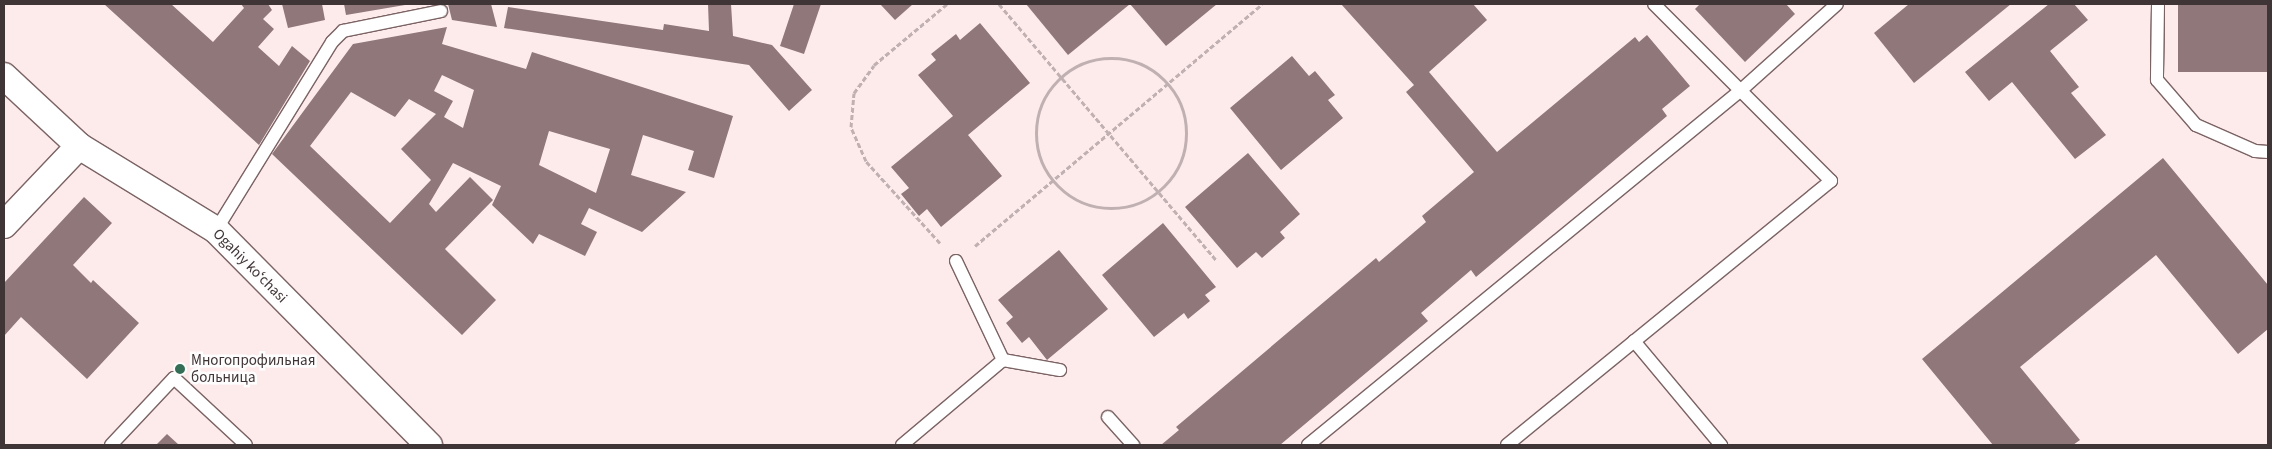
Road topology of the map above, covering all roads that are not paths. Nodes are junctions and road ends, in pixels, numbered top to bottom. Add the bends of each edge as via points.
1 (1654, 4) edge
2 (1837, 4) edge
3 (2158, 4) edge
4 (441, 11) dead end
5 (4, 76) edge
6 (1740, 91) junction
7 (79, 146) junction
8 (2268, 152) edge
9 (4, 225) edge
10 (216, 230) junction
11 (956, 261) road end
12 (1634, 341) junction
13 (1003, 360) junction
14 (1060, 370) dead end
15 (1108, 416) dead end
16 (111, 445) edge
17 (246, 445) edge
18 (429, 445) edge
19 (902, 445) edge
20 (1132, 445) edge
21 (1308, 445) edge
22 (1507, 445) edge
23 (1721, 445) edge

1 - 6 lane
2 - 6 lane
3 - 8 lane via 2157,80 2196,125 2255,151
4 - 10 lane via 343,31 332,42
5 - 7 street, Ogahiy koʻchasi
6 - 12 lane via 1831,181
6 - 21 lane
7 - 9 street
7 - 10 street, Ogahiy koʻchasi
10 - 18 street, Ogahiy koʻchasi
11 - 13 lane
12 - 22 lane
12 - 23 lane
13 - 14 lane
13 - 19 lane
15 - 20 lane
16 - 17 lane via 174,378

